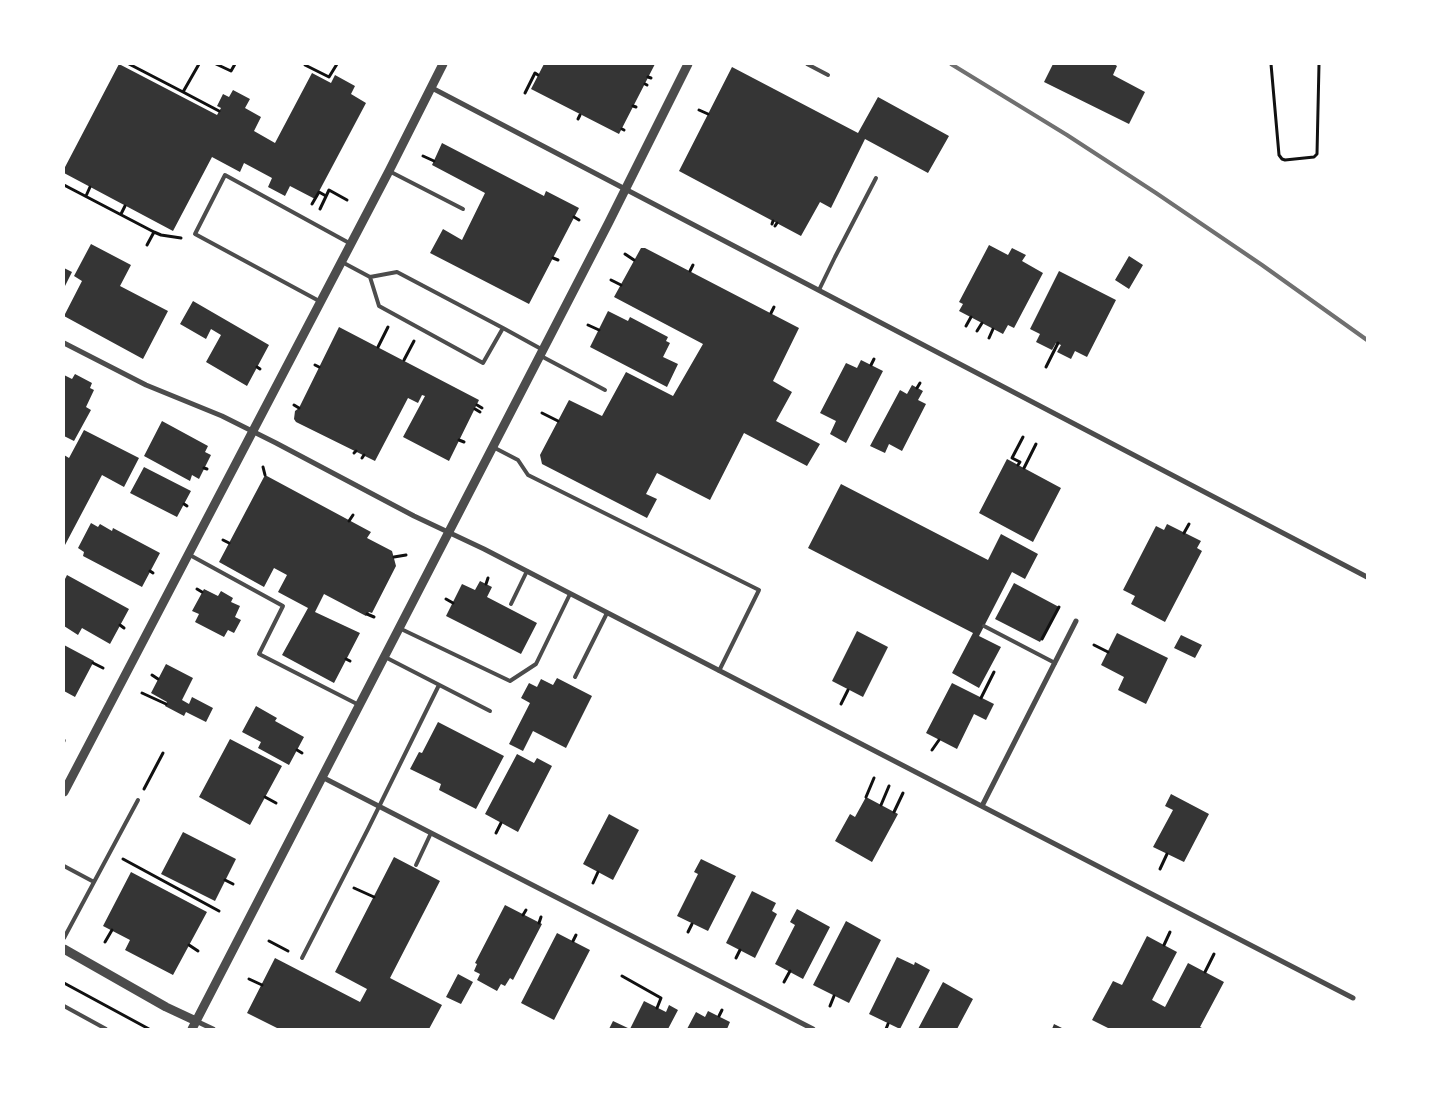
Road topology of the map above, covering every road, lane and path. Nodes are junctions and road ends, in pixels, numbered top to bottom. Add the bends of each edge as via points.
1 (129, 64) edge
2 (198, 64) edge
3 (216, 64) edge
4 (235, 64) edge
5 (306, 64) edge
6 (336, 64) edge
7 (443, 64) edge
8 (688, 64) edge
9 (807, 64) edge
10 (1271, 64) edge
11 (1319, 64) edge
12 (538, 75) dead end
13 (828, 75) dead end
14 (432, 88) junction
15 (183, 92) junction
16 (525, 93) dead end
17 (700, 110) dead end
18 (219, 111) dead end
19 (580, 114) dead end
20 (708, 114) dead end
21 (578, 119) dead end
22 (423, 156) dead end
23 (434, 161) dead end
24 (389, 171) junction
25 (876, 178) dead end
26 (64, 185) edge
27 (90, 187) dead end
28 (626, 189) junction
29 (86, 196) junction
30 (326, 196) junction
31 (347, 200) dead end
32 (312, 204) dead end
33 (125, 206) dead end
34 (320, 208) dead end
35 (464, 209) dead end
36 (121, 214) junction
37 (574, 217) dead end
38 (579, 220) dead end
39 (154, 232) junction
40 (180, 238) dead end
41 (351, 244) junction
42 (147, 245) dead end
43 (625, 254) dead end
44 (553, 258) dead end
45 (558, 260) dead end
46 (634, 260) dead end
47 (342, 262) junction
48 (693, 265) dead end
49 (690, 271) dead end
50 (370, 277) junction
51 (611, 280) dead end
52 (621, 285) dead end
53 (819, 290) junction
54 (321, 302) junction
55 (774, 307) dead end
56 (771, 313) dead end
57 (394, 315) junction
58 (970, 317) dead end
59 (982, 322) dead end
60 (588, 325) dead end
61 (966, 326) dead end
62 (503, 328) junction
63 (420, 329) junction
64 (993, 329) dead end
65 (598, 330) dead end
66 (977, 331) dead end
67 (989, 338) dead end
68 (64, 342) edge
69 (1058, 343) dead end
70 (378, 347) dead end
71 (541, 353) junction
72 (874, 359) dead end
73 (404, 360) dead end
74 (314, 365) dead end
75 (871, 365) dead end
76 (319, 367) dead end
77 (1046, 368) dead end
78 (920, 383) dead end
79 (917, 388) dead end
80 (605, 390) dead end
81 (294, 405) dead end
82 (299, 408) dead end
83 (482, 408) dead end
84 (480, 412) dead end
85 (542, 413) dead end
86 (558, 421) dead end
87 (253, 431) junction
88 (1023, 437) dead end
89 (459, 440) dead end
90 (464, 442) dead end
91 (1036, 444) dead end
92 (493, 447) junction
93 (1018, 465) dead end
94 (263, 467) dead end
95 (1024, 468) dead end
96 (264, 475) dead end
97 (352, 515) dead end
98 (349, 520) dead end
99 (1189, 524) dead end
100 (449, 532) junction
101 (1184, 533) dead end
102 (222, 540) dead end
103 (229, 543) dead end
104 (188, 554) junction
105 (406, 555) dead end
106 (394, 557) dead end
107 (527, 571) junction
108 (1367, 577) edge
109 (488, 578) dead end
110 (486, 584) dead end
111 (197, 589) dead end
112 (202, 592) dead end
113 (570, 594) junction
114 (446, 599) dead end
115 (453, 603) dead end
116 (512, 604) dead end
117 (1059, 607) dead end
118 (607, 613) junction
119 (367, 614) dead end
120 (374, 617) dead end
121 (1076, 621) dead end
122 (120, 625) dead end
123 (984, 626) dead end
124 (124, 628) dead end
125 (399, 628) junction
126 (1040, 642) dead end
127 (1094, 645) dead end
128 (1108, 652) dead end
129 (384, 657) junction
130 (93, 663) dead end
131 (1055, 663) junction
132 (103, 668) dead end
133 (719, 670) junction
134 (994, 672) dead end
135 (152, 675) dead end
136 (575, 676) dead end
137 (158, 678) dead end
138 (439, 685) junction
139 (848, 690) dead end
140 (142, 693) dead end
141 (981, 698) dead end
142 (166, 704) dead end
143 (841, 704) dead end
144 (359, 705) junction
145 (490, 711) dead end
146 (939, 740) dead end
147 (297, 750) dead end
148 (932, 750) dead end
149 (163, 753) dead end
150 (302, 753) dead end
151 (322, 776) junction
152 (874, 778) dead end
153 (889, 786) dead end
154 (64, 792) edge
155 (903, 793) dead end
156 (265, 797) dead end
157 (866, 797) dead end
158 (138, 800) joint
159 (276, 802) dead end
160 (881, 805) dead end
161 (380, 806) junction
162 (982, 806) junction
163 (894, 812) dead end
164 (501, 823) dead end
165 (431, 833) junction
166 (496, 833) dead end
167 (110, 852) junction
168 (1167, 854) dead end
169 (416, 865) dead end
170 (64, 866) edge
171 (1160, 869) dead end
172 (598, 872) dead end
173 (225, 880) dead end
174 (94, 882) junction
175 (593, 883) dead end
176 (234, 884) dead end
177 (352, 887) dead end
178 (374, 897) dead end
179 (526, 910) dead end
180 (219, 911) dead end
181 (524, 915) dead end
182 (541, 918) dead end
183 (539, 923) dead end
184 (692, 924) dead end
185 (112, 930) dead end
186 (688, 932) dead end
187 (1170, 932) dead end
188 (576, 936) dead end
189 (64, 938) edge
190 (269, 941) dead end
191 (574, 941) dead end
192 (105, 942) dead end
193 (189, 945) dead end
194 (1164, 945) dead end
195 (64, 949) edge
196 (740, 950) dead end
197 (198, 951) dead end
198 (1214, 954) dead end
199 (302, 958) joint
200 (736, 958) dead end
201 (790, 972) dead end
202 (1205, 972) dead end
203 (622, 976) dead end
204 (249, 979) dead end
205 (64, 982) edge
206 (784, 982) dead end
207 (262, 986) dead end
208 (834, 996) dead end
209 (1353, 998) dead end
210 (64, 1006) edge
211 (830, 1006) dead end
212 (657, 1008) dead end
213 (722, 1010) dead end
214 (718, 1016) dead end
215 (888, 1024) dead end
216 (194, 1025) edge
217 (106, 1029) edge
218 (149, 1029) edge
219 (213, 1029) edge
220 (814, 1029) edge
221 (886, 1029) edge

1 - 15 path
2 - 15 path
3 - 4 path via 231,71
5 - 6 path via 329,78
7 - 14 street
8 - 28 street
9 - 13 lane
10 - 11 path via 1280,155 1285,160 1314,157 1316,154
12 - 16 path via 535,73
14 - 24 street
14 - 28 street
15 - 18 path
17 - 20 path
19 - 21 path
22 - 23 path
24 - 35 lane
24 - 41 street
25 - 53 lane
26 - 29 path
27 - 29 path
28 - 53 street
28 - 71 street
29 - 36 path
30 - 31 path via 329,190
30 - 32 path via 319,192
30 - 34 path
33 - 36 path
36 - 39 path
37 - 38 path
39 - 40 path
39 - 42 path
41 - 47 street
41 - 54 lane via 225,175 195,234
43 - 46 path
44 - 45 path
47 - 50 lane
47 - 54 street
48 - 49 path
50 - 57 lane via 379,306
50 - 62 lane via 397,272
51 - 52 path
53 - 108 street
54 - 87 street
55 - 56 path
57 - 63 lane
57 - 70 path
58 - 61 path
59 - 66 path
60 - 65 path
62 - 63 lane via 483,363
62 - 71 lane
63 - 73 path
64 - 67 path
68 - 87 street via 160,392
69 - 77 path
71 - 80 lane
71 - 92 street
72 - 75 path
74 - 76 path
78 - 79 path
81 - 82 path
83 - 84 path via 476,407
85 - 86 path
87 - 100 street
87 - 104 street
88 - 93 path via 1012,458 1020,462
89 - 90 path
91 - 95 path
92 - 100 street
92 - 133 lane via 518,460 528,475 759,590
94 - 96 path
97 - 98 path
99 - 101 path
100 - 107 street
100 - 125 street
102 - 103 path
104 - 144 lane via 283,606 259,654
104 - 154 street
105 - 106 path
107 - 113 street
107 - 116 lane
109 - 110 path
111 - 112 path
113 - 118 street
113 - 125 lane via 536,664 510,681
114 - 115 path
117 - 126 path
118 - 133 street
118 - 136 lane
119 - 120 path
121 - 131 street
122 - 124 path
123 - 131 lane
125 - 129 street
127 - 128 path
129 - 138 lane
129 - 144 street
130 - 132 path
131 - 162 street
133 - 162 street
134 - 141 path
135 - 137 path
138 - 145 lane
138 - 161 lane
139 - 143 path
140 - 142 path
144 - 151 street
146 - 148 path
147 - 150 path
149 - 158 path
151 - 161 street
151 - 216 street
152 - 157 path
153 - 160 path
155 - 163 path
156 - 159 path
158 - 167 lane
161 - 165 street
161 - 199 lane
162 - 209 street
164 - 166 path
165 - 169 lane
165 - 220 street
167 - 174 lane
167 - 180 path
168 - 171 path
170 - 174 lane
172 - 175 path
173 - 176 path
174 - 189 lane
177 - 178 path
179 - 181 path
182 - 183 path
184 - 186 path
185 - 192 path
187 - 194 path
188 - 191 path
190 - 199 path
193 - 197 path
195 - 216 street
196 - 200 path
198 - 202 path
201 - 206 path
203 - 212 path via 661,998
204 - 207 path
205 - 218 path
208 - 211 path
210 - 217 lane
213 - 214 path
215 - 221 path
216 - 219 street

